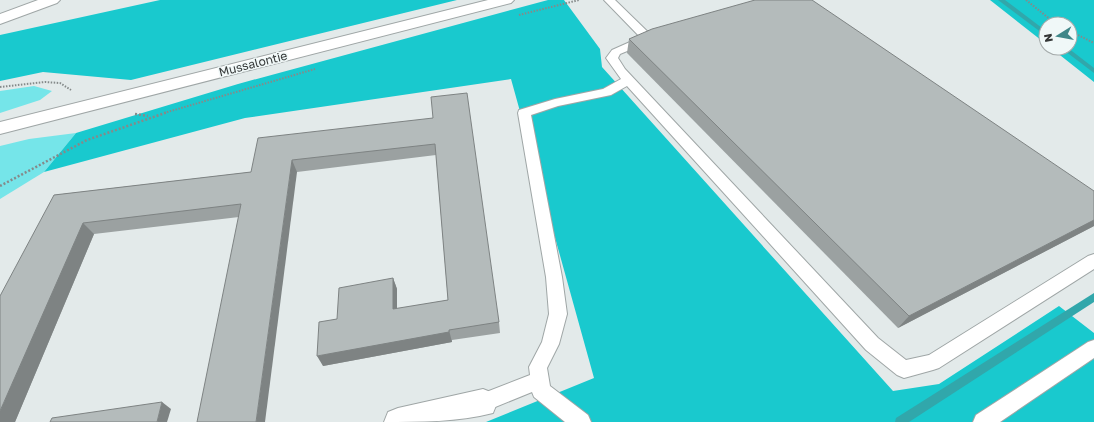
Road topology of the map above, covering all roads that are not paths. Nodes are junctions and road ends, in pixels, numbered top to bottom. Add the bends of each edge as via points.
1 (52, 0) edge
2 (506, 0) edge
3 (608, 0) edge
4 (0, 19) edge
5 (628, 80) junction
6 (0, 128) edge
7 (1094, 261) edge
8 (1094, 348) edge
9 (540, 380) junction
10 (483, 403) joint
11 (398, 422) edge
12 (581, 422) edge
13 (983, 422) edge

1 - 4 main road
2 - 6 main road, Mussalontie
3 - 5 lane via 645,35 645,40 616,52 612,58
5 - 7 lane via 872,344 904,369 932,362
5 - 9 lane via 607,92 555,103 524,113 554,278 558,314 550,344 538,368
8 - 13 lane
9 - 10 lane
9 - 12 lane via 541,391
10 - 11 main road

